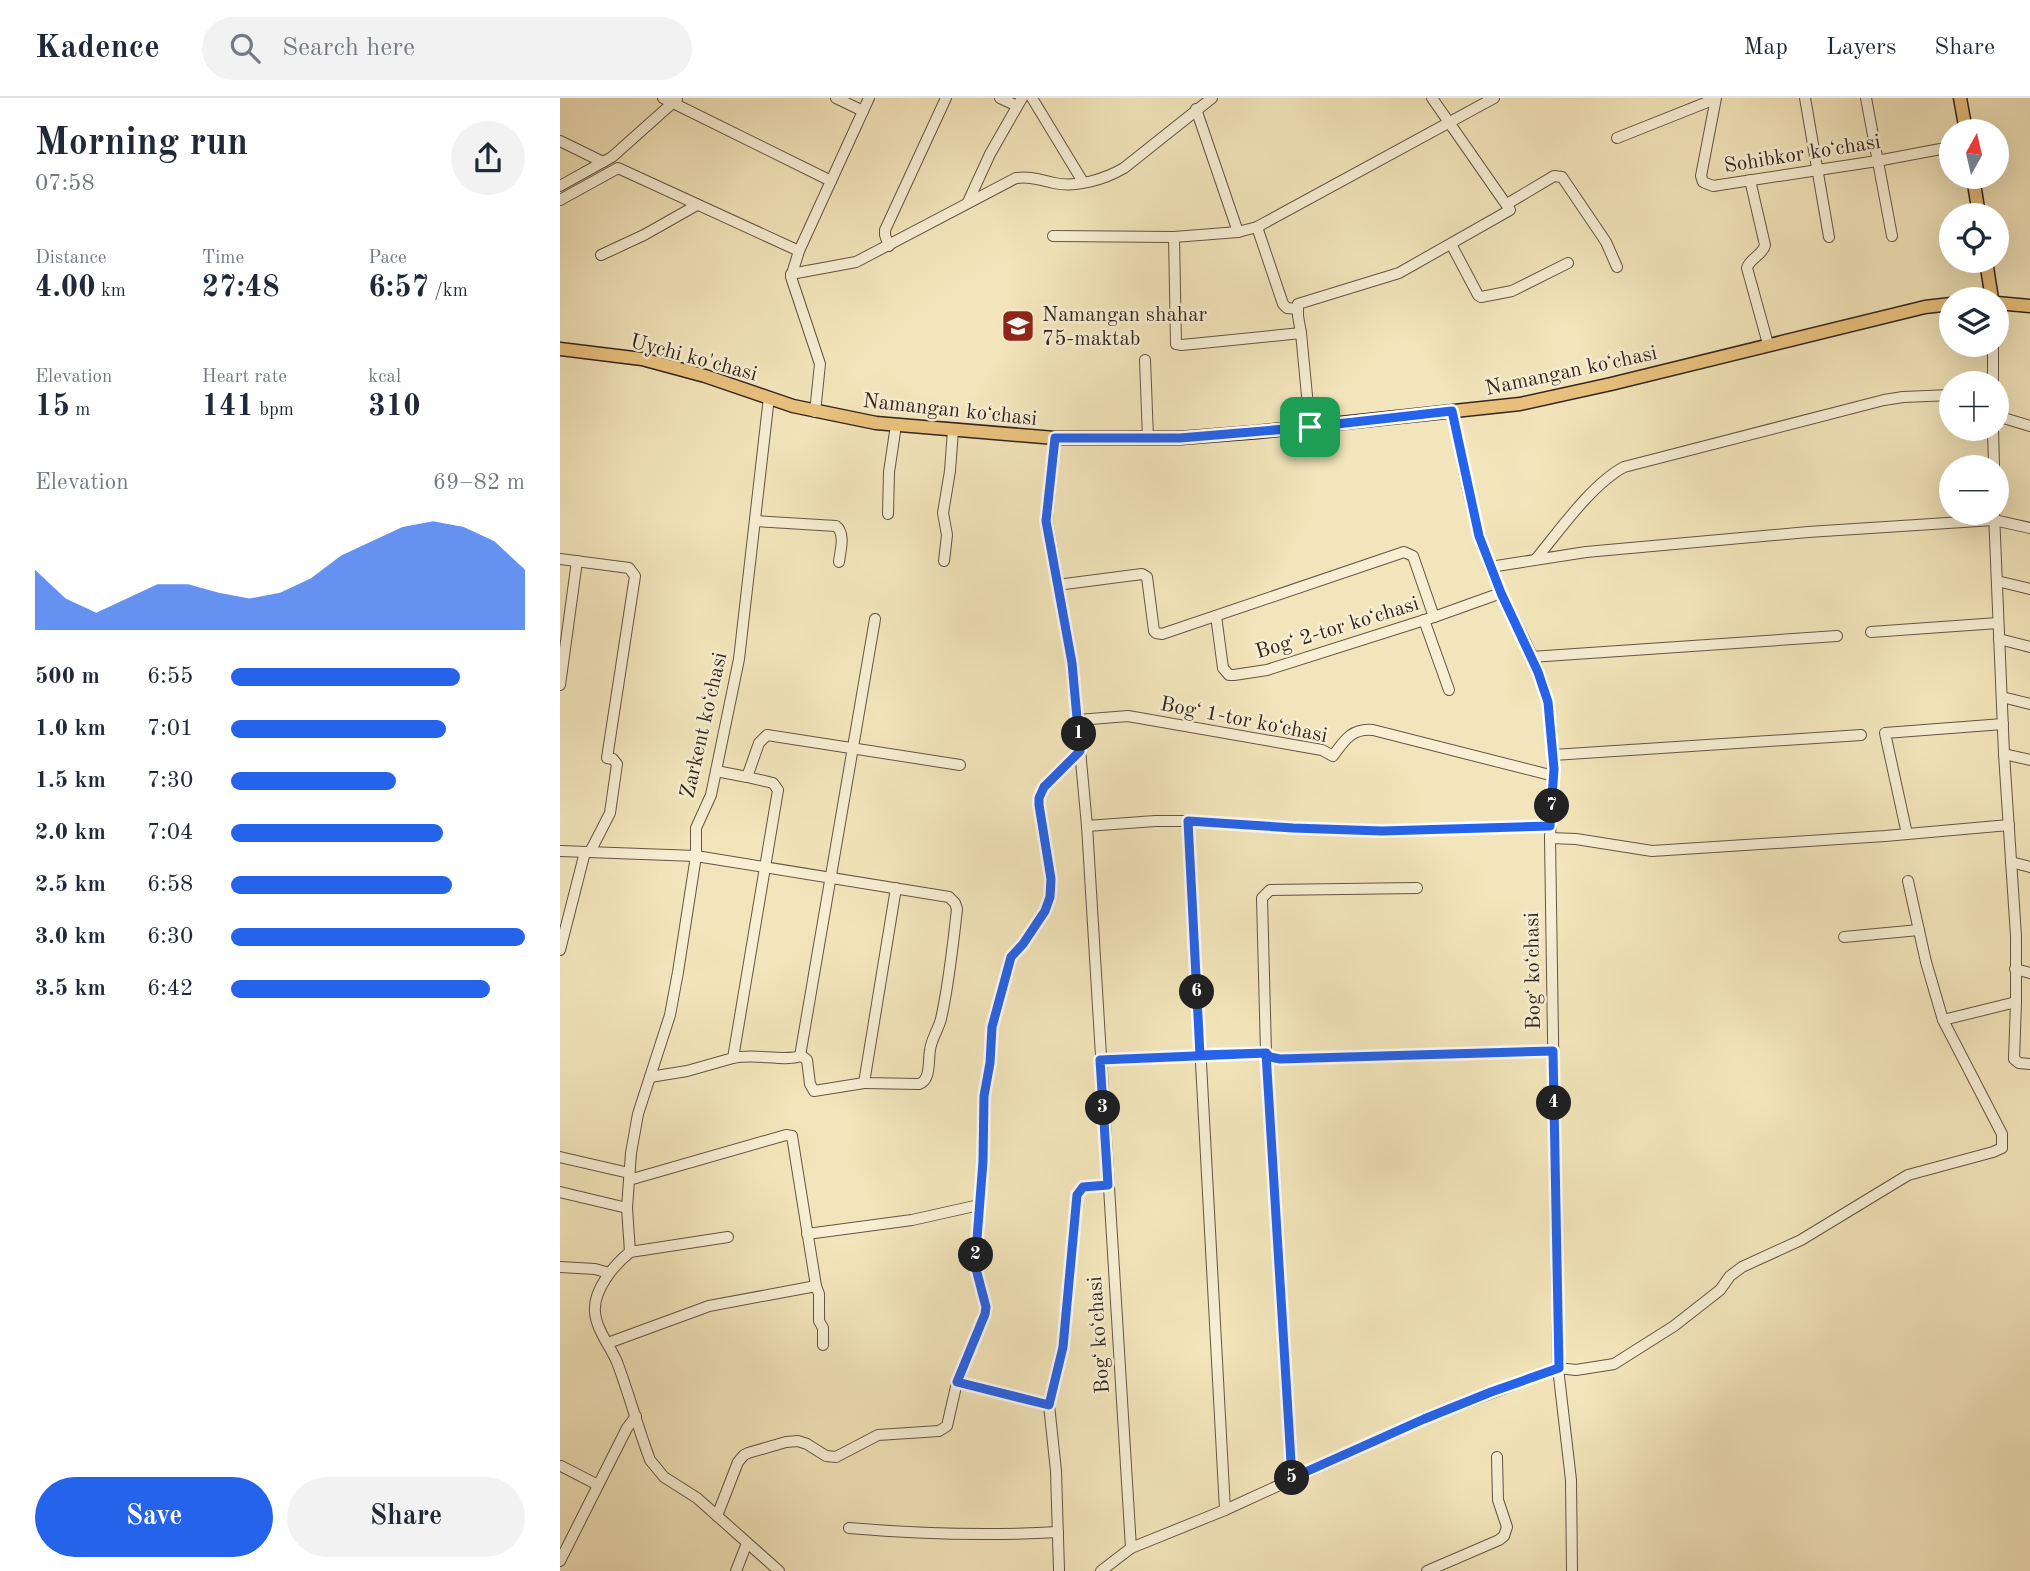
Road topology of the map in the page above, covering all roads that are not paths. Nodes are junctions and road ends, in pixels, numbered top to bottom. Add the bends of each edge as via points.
1 (663, 98) edge
2 (836, 98) edge
3 (869, 98) edge
4 (946, 98) edge
5 (1000, 98) edge
6 (1032, 98) edge
7 (1212, 98) edge
8 (1432, 98) edge
9 (1494, 98) edge
10 (1716, 98) edge
11 (1805, 98) edge
12 (1867, 98) edge
13 (1960, 98) edge
14 (676, 100) edge
15 (1019, 102) edge
16 (1196, 109) junction
17 (863, 111) junction
18 (1964, 119) edge
19 (1449, 123) junction
20 (1617, 138) dead end
21 (560, 141) edge
22 (1939, 149) edge
23 (1877, 161) junction
24 (603, 162) junction
25 (1817, 169) junction
26 (1750, 180) junction
27 (831, 181) junction
28 (1083, 182) junction
29 (560, 186) edge
30 (560, 200) edge
31 (967, 202) junction
32 (1507, 204) junction
33 (697, 205) junction
34 (1257, 227) junction
35 (1238, 232) junction
36 (1053, 236) dead end
37 (1892, 236) dead end
38 (1174, 237) junction
39 (1829, 237) dead end
40 (1451, 244) junction
41 (889, 246) junction
42 (799, 251) junction
43 (601, 255) dead end
44 (1568, 263) dead end
45 (1616, 267) dead end
46 (791, 274) junction
47 (2009, 304) edge
48 (1939, 305) edge
49 (2030, 306) edge
50 (1297, 309) junction
51 (1301, 333) junction
52 (1768, 344) junction
53 (560, 349) edge
54 (1145, 360) dead end
55 (1939, 396) edge
56 (769, 397) junction
57 (1452, 411) junction
58 (815, 412) junction
59 (2009, 420) edge
60 (896, 425) junction
61 (2030, 426) edge
62 (1310, 427) junction
63 (953, 430) junction
64 (1055, 438) junction
65 (1148, 438) junction
66 (888, 514) dead end
67 (755, 521) junction
68 (1939, 521) edge
69 (2009, 522) edge
70 (1994, 525) edge
71 (2030, 528) edge
72 (560, 559) edge
73 (1536, 559) junction
74 (577, 561) junction
75 (944, 561) dead end
76 (839, 562) dead end
77 (1490, 567) junction
78 (1997, 581) junction
79 (1057, 585) junction
80 (2030, 589) edge
81 (1501, 593) junction
82 (1216, 616) junction
83 (1429, 618) junction
84 (874, 619) dead end
85 (1998, 622) junction
86 (1871, 632) dead end
87 (1837, 636) dead end
88 (1999, 639) junction
89 (2030, 648) edge
90 (1531, 657) junction
91 (560, 685) edge
92 (1449, 690) dead end
93 (2002, 697) junction
94 (2030, 704) edge
95 (1077, 720) junction
96 (2003, 724) junction
97 (1861, 735) dead end
98 (852, 747) junction
99 (1080, 751) junction
100 (2004, 754) junction
101 (1553, 755) junction
102 (2030, 760) edge
103 (960, 765) dead end
104 (716, 771) junction
105 (1554, 776) junction
106 (747, 777) junction
107 (1188, 821) junction
108 (2009, 825) junction
109 (1087, 826) junction
110 (1550, 826) junction
111 (1907, 834) junction
112 (1550, 838) junction
113 (560, 851) edge
114 (587, 852) junction
115 (696, 856) junction
116 (2011, 862) junction
117 (764, 867) junction
118 (2030, 867) edge
119 (830, 878) junction
120 (1908, 881) dead end
121 (896, 888) junction
122 (1417, 888) dead end
123 (1919, 930) junction
124 (1843, 937) dead end
125 (560, 950) edge
126 (2015, 969) junction
127 (2030, 973) edge
128 (2015, 1002) junction
129 (1943, 1020) junction
130 (1553, 1051) junction
131 (1266, 1053) junction
132 (1200, 1055) junction
133 (800, 1056) junction
134 (733, 1058) junction
135 (1100, 1060) junction
136 (2030, 1064) edge
137 (650, 1077) junction
138 (864, 1083) junction
139 (560, 1157) edge
140 (629, 1176) junction
141 (1108, 1185) junction
142 (560, 1192) edge
143 (979, 1205) junction
144 (627, 1208) junction
145 (807, 1234) junction
146 (729, 1237) dead end
147 (630, 1252) junction
148 (560, 1267) edge
149 (609, 1273) junction
150 (816, 1286) junction
151 (608, 1343) junction
152 (824, 1345) dead end
153 (1559, 1368) junction
154 (957, 1382) junction
155 (1049, 1405) junction
156 (636, 1416) junction
157 (1497, 1457) dead end
158 (561, 1466) edge
159 (1292, 1478) junction
160 (598, 1485) junction
161 (1225, 1510) junction
162 (717, 1516) junction
163 (849, 1528) dead end
164 (1058, 1532) junction
165 (747, 1543) junction
166 (1131, 1548) junction
167 (560, 1561) edge
168 (736, 1571) edge
169 (779, 1571) edge
170 (1059, 1571) edge
171 (1101, 1571) edge
172 (1427, 1571) edge
173 (1572, 1571) edge

1 - 14 street
2 - 17 street
3 - 17 street
4 - 41 street via 885,230
5 - 15 street
6 - 28 street
7 - 16 street
8 - 19 street
9 - 19 street
10 - 20 street
10 - 26 street, Sohibkor koʻchasi via 1703,182 1713,186
11 - 25 street
12 - 23 street
13 - 18 main road
14 - 24 street
14 - 27 street
15 - 31 street
16 - 28 street via 1124,168 1109,177
16 - 35 street
17 - 27 street
19 - 32 street
19 - 34 street
21 - 24 street
22 - 23 street, Sohibkor koʻchasi
23 - 25 street, Sohibkor koʻchasi
23 - 37 street
24 - 29 street
25 - 26 street, Sohibkor koʻchasi
25 - 39 street
26 - 52 street via 1765,245 1747,268
27 - 42 street
28 - 31 street via 1016,178
30 - 33 street via 618,168
31 - 41 street
32 - 40 street via 1510,211
32 - 45 street via 1554,176 1562,177 1606,242
33 - 42 street
33 - 43 street
34 - 35 street
34 - 50 street via 1283,304
35 - 38 street
36 - 38 street
38 - 51 street via 1176,344
40 - 44 street via 1481,297 1512,291
40 - 50 street via 1399,273 1298,304
41 - 46 street via 856,262
42 - 46 street
46 - 58 street via 820,364
47 - 49 main road
48 - 52 main road, Namangan koʻchasi
50 - 51 street
51 - 62 street
52 - 57 main road, Namangan koʻchasi via 1520,404
53 - 56 main road, Uychi ko'chasi via 642,359
54 - 65 street
55 - 73 street via 1884,400 1624,467 1571,515
56 - 58 main road, Uychi ko'chasi
56 - 67 street, Zarkent koʻchasi
57 - 62 main road, Namangan koʻchasi
57 - 77 street, Bogʻ koʻchasi
58 - 60 main road, Namangan koʻchasi
59 - 61 street
60 - 63 main road, Namangan koʻchasi
60 - 66 street
62 - 65 main road, Namangan koʻchasi
63 - 64 main road, Namangan koʻchasi
63 - 75 street via 943,513 947,535
64 - 65 main road, Namangan koʻchasi
64 - 79 street, Bogʻ koʻchasi via 1046,521
67 - 76 street via 836,526 842,532
67 - 104 street, Zarkent koʻchasi via 739,659
68 - 73 street
69 - 71 street
70 - 78 street
72 - 74 street
73 - 77 street
74 - 91 street
74 - 114 street via 629,568 635,576 607,758 617,764 610,813
77 - 81 street, Bogʻ koʻchasi
78 - 80 street
78 - 85 street
79 - 82 street, Bogʻ 2-tor koʻchasi via 1145,575 1158,634
79 - 95 street, Bogʻ koʻchasi
81 - 83 street, Bogʻ 2-tor koʻchasi
81 - 90 street, Bogʻ koʻchasi
82 - 83 street, Bogʻ 2-tor koʻchasi via 1223,668 1229,675 1267,670
82 - 83 street, Bogʻ 2-tor koʻchasi via 1405,552 1413,556
83 - 92 street
84 - 98 street
85 - 86 street
85 - 88 street
87 - 90 street
88 - 89 street
88 - 93 street
90 - 101 street, Bogʻ koʻchasi via 1548,702
93 - 94 street
93 - 96 street
95 - 99 street, Bogʻ koʻchasi
95 - 105 street, Bogʻ 1-tor koʻchasi via 1128,716 1322,750 1332,756 1349,735 1373,730
96 - 100 street
96 - 111 street via 1885,733
97 - 101 street
98 - 103 street
98 - 106 street via 767,735 759,743
98 - 119 street
99 - 109 street, Bogʻ koʻchasi
99 - 143 street via 1039,798 1050,897 1011,957 992,1027
100 - 102 street
100 - 108 street
101 - 105 street, Bogʻ koʻchasi
104 - 106 street
104 - 115 street, Zarkent koʻchasi via 696,828
105 - 110 street, Bogʻ koʻchasi
106 - 117 street via 773,783 778,790
107 - 109 street
107 - 110 street via 1382,831
107 - 132 street
108 - 111 street
108 - 116 street
109 - 135 street, Bogʻ koʻchasi
110 - 112 street, Bogʻ koʻchasi
111 - 112 street via 1652,851
112 - 130 street, Bogʻ koʻchasi
113 - 114 street
114 - 115 street
114 - 125 street
115 - 117 street
115 - 137 street, Zarkent koʻchasi via 670,1015
116 - 118 street
116 - 126 street
117 - 119 street
117 - 134 street
119 - 121 street
119 - 133 street
120 - 123 street
121 - 138 street
121 - 138 street via 949,897 955,903 946,993 926,1081
122 - 131 street via 1266,892 1262,903
123 - 124 street
123 - 129 street
126 - 127 street
126 - 128 street
128 - 129 street
128 - 136 street via 2014,1059
129 - 153 street via 2002,1134 2001,1148 1908,1175 1801,1240 1742,1267 1686,1317 1614,1364
130 - 131 street via 1280,1059
130 - 153 street, Bogʻ koʻchasi
131 - 132 street
131 - 159 street
132 - 135 street
132 - 161 street
133 - 134 street
133 - 138 street via 807,1060 814,1091
134 - 137 street
135 - 141 street, Bogʻ koʻchasi
137 - 140 street, Zarkent koʻchasi via 638,1114
139 - 140 street
140 - 144 street, Zarkent koʻchasi
140 - 145 street via 790,1134
141 - 155 street via 1083,1187 1077,1195 1063,1347
141 - 166 street, Bogʻ koʻchasi
142 - 144 street
143 - 145 street via 912,1220
143 - 154 street via 975,1265 986,1307
144 - 147 street, Zarkent koʻchasi
145 - 150 street
146 - 147 street
147 - 149 street
148 - 149 street
149 - 151 street via 594,1312
150 - 151 street via 709,1306
150 - 152 street
151 - 156 street
153 - 159 street via 1424,1419
153 - 173 street, Bogʻ koʻchasi via 1571,1480
154 - 155 street
154 - 162 street via 942,1431 878,1435 836,1457 798,1441 744,1455
155 - 164 street
156 - 160 street
156 - 162 street via 656,1470
157 - 172 street via 1498,1500 1507,1527 1504,1536
158 - 160 street
159 - 161 street
160 - 167 street
161 - 166 street
162 - 165 street
163 - 164 street via 918,1534
164 - 170 street
165 - 168 street
165 - 169 street
166 - 171 street

